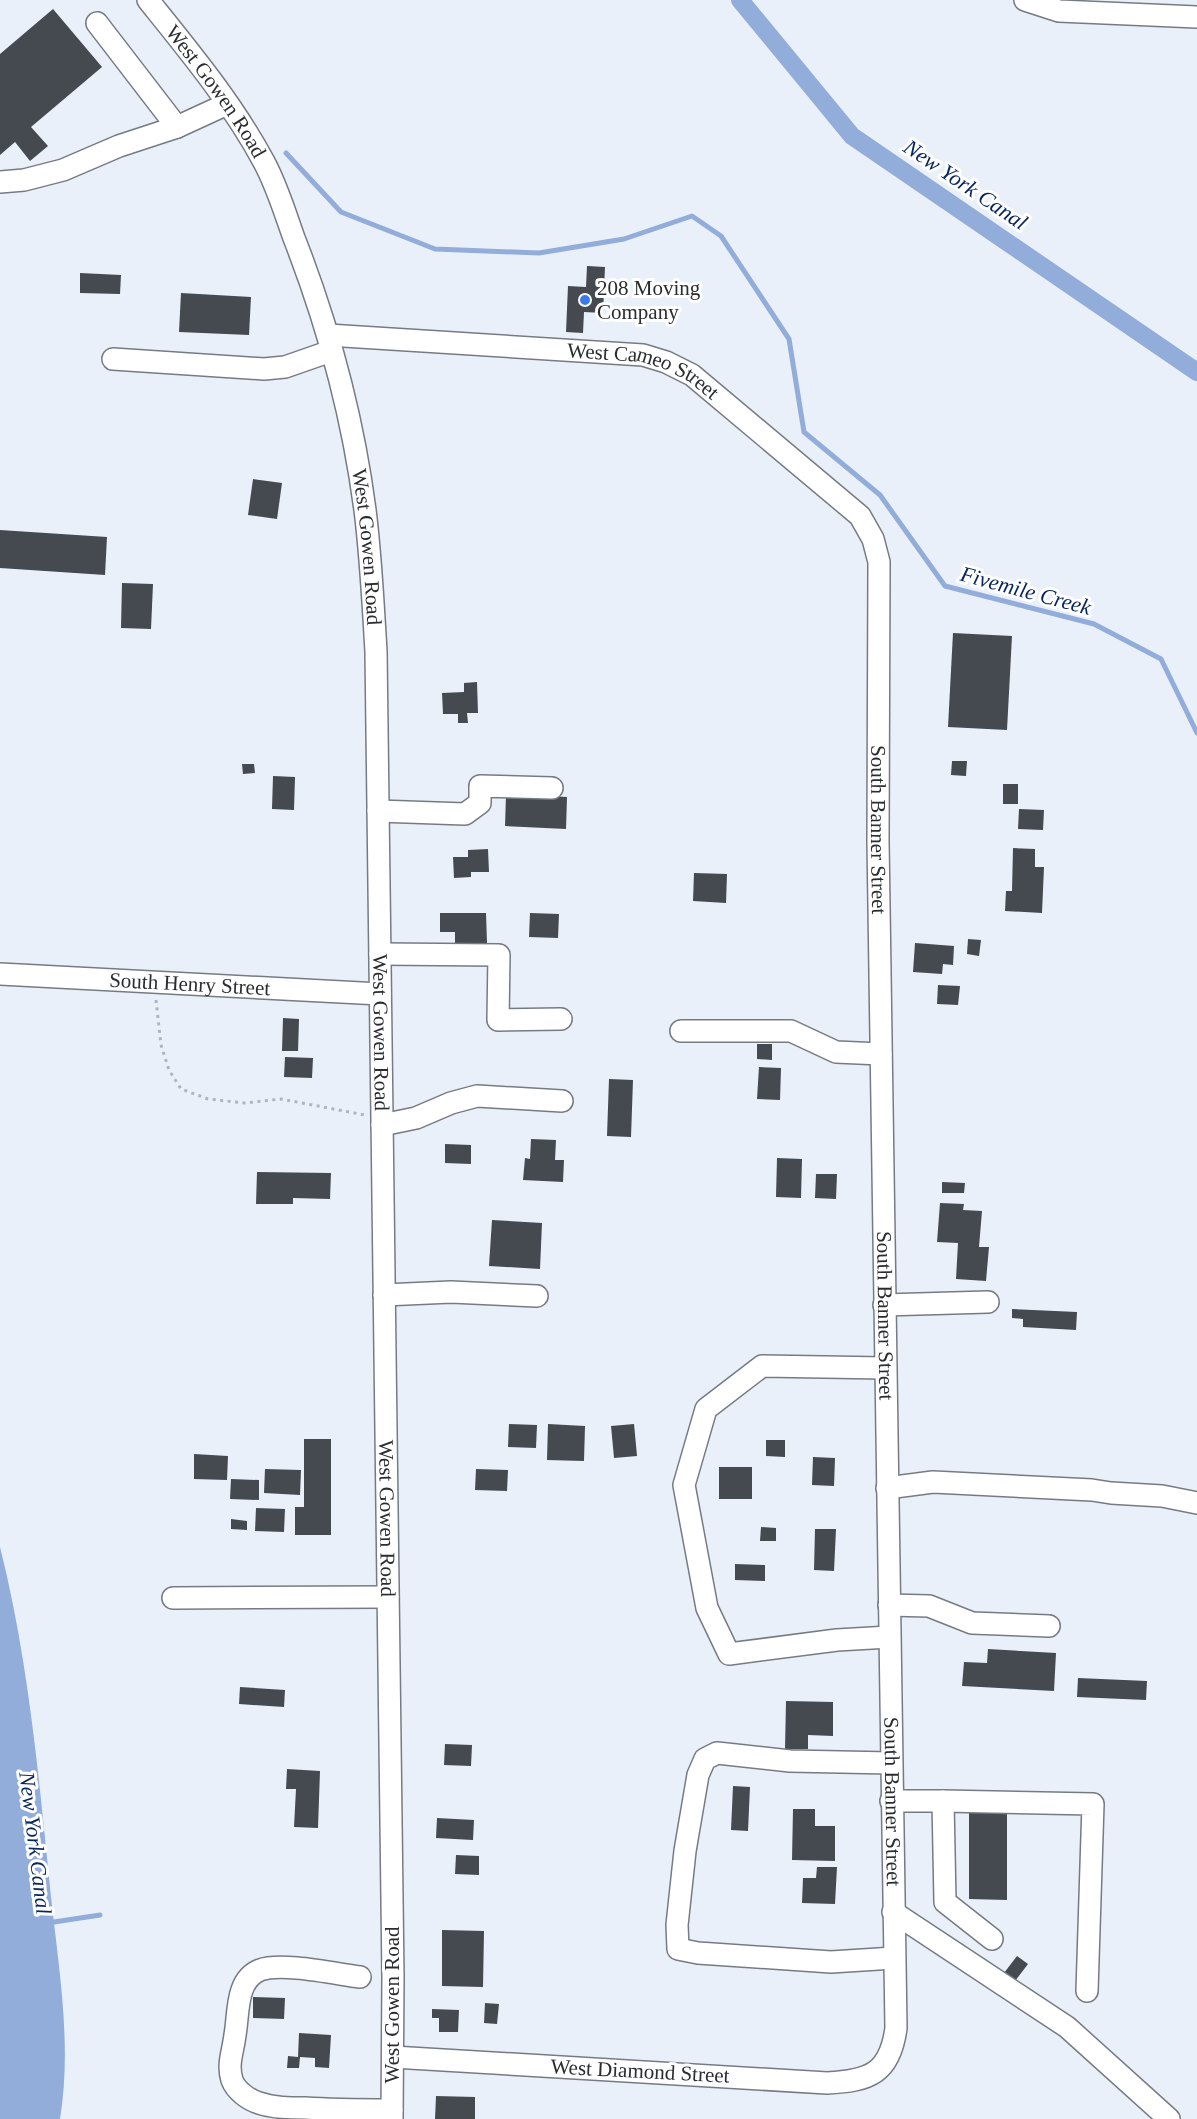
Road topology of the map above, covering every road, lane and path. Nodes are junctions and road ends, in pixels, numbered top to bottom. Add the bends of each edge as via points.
1 (148, 0) edge
2 (1025, 0) edge
3 (1197, 17) edge
4 (97, 23) dead end
5 (227, 104) junction
6 (177, 127) junction
7 (0, 182) edge
8 (329, 343) junction
9 (113, 359) dead end
10 (879, 562) joint
11 (552, 788) dead end
12 (378, 811) junction
13 (380, 954) junction
14 (0, 974) edge
15 (156, 983) junction
16 (380, 994) junction
17 (561, 1019) dead end
18 (681, 1030) dead end
19 (881, 1053) junction
20 (562, 1101) dead end
21 (382, 1121) junction
22 (384, 1295) junction
23 (537, 1296) dead end
24 (988, 1302) dead end
25 (885, 1305) junction
26 (885, 1368) junction
27 (887, 1488) junction
28 (1197, 1503) edge
29 (388, 1597) junction
30 (173, 1598) dead end
31 (889, 1605) junction
32 (1049, 1626) dead end
33 (889, 1637) junction
34 (891, 1763) junction
35 (891, 1801) junction
36 (944, 1801) junction
37 (893, 1912) junction
38 (992, 1940) dead end
39 (894, 1958) junction
40 (360, 1977) dead end
41 (1087, 1990) dead end
42 (393, 2057) junction
43 (882, 2067) joint
44 (392, 2115) edge
45 (1169, 2119) edge

1 - 5 street, West Gowen Road
2 - 3 street via 1059,11
4 - 6 street
5 - 6 street
5 - 8 street, West Gowen Road via 266,165
6 - 7 street via 63,170
8 - 9 street via 285,367 264,369
8 - 10 street, West Cameo Street via 643,355 666,362 692,375 860,516 873,539
8 - 12 street, West Gowen Road via 351,427 365,511 376,651
10 - 19 street, South Banner Street
11 - 12 street via 480,786 480,803 465,814
12 - 13 street, West Gowen Road
13 - 16 street, West Gowen Road
13 - 17 street via 499,956 498,1020
14 - 15 street, South Henry Street
15 - 16 street, South Henry Street
15 - 21 path via 161,1045 169,1070 181,1089 208,1099 281,1099
16 - 21 street, West Gowen Road
18 - 19 street via 791,1031 836,1052
19 - 25 street, South Banner Street
20 - 21 street via 477,1096 416,1118
21 - 22 street, West Gowen Road
22 - 23 street via 451,1292
22 - 29 street, West Gowen Road
24 - 25 street
25 - 26 street, South Banner Street
26 - 27 street, South Banner Street
26 - 33 street via 762,1366 706,1409 684,1485 707,1608 729,1654
27 - 28 street via 933,1482 1162,1496
27 - 31 street, South Banner Street
29 - 30 street
29 - 42 street, West Gowen Road
31 - 32 street via 929,1606 972,1623
31 - 33 street, South Banner Street
33 - 34 street, South Banner Street
34 - 35 street, South Banner Street
34 - 39 street via 790,1761 717,1753 705,1759 698,1775 676,1925 678,1949 698,1953 831,1962
35 - 36 street
35 - 37 street, South Banner Street
36 - 38 street via 945,1902
36 - 41 street via 1093,1804
37 - 39 street, South Banner Street
37 - 45 street via 1067,2027
39 - 43 street, South Banner Street via 896,2028 893,2048
40 - 44 street via 283,1967 258,1971 242,1991 229,2067 233,2083 242,2094 259,2103
42 - 43 street, West Diamond Street via 827,2083 868,2077
42 - 44 street, West Gowen Road

